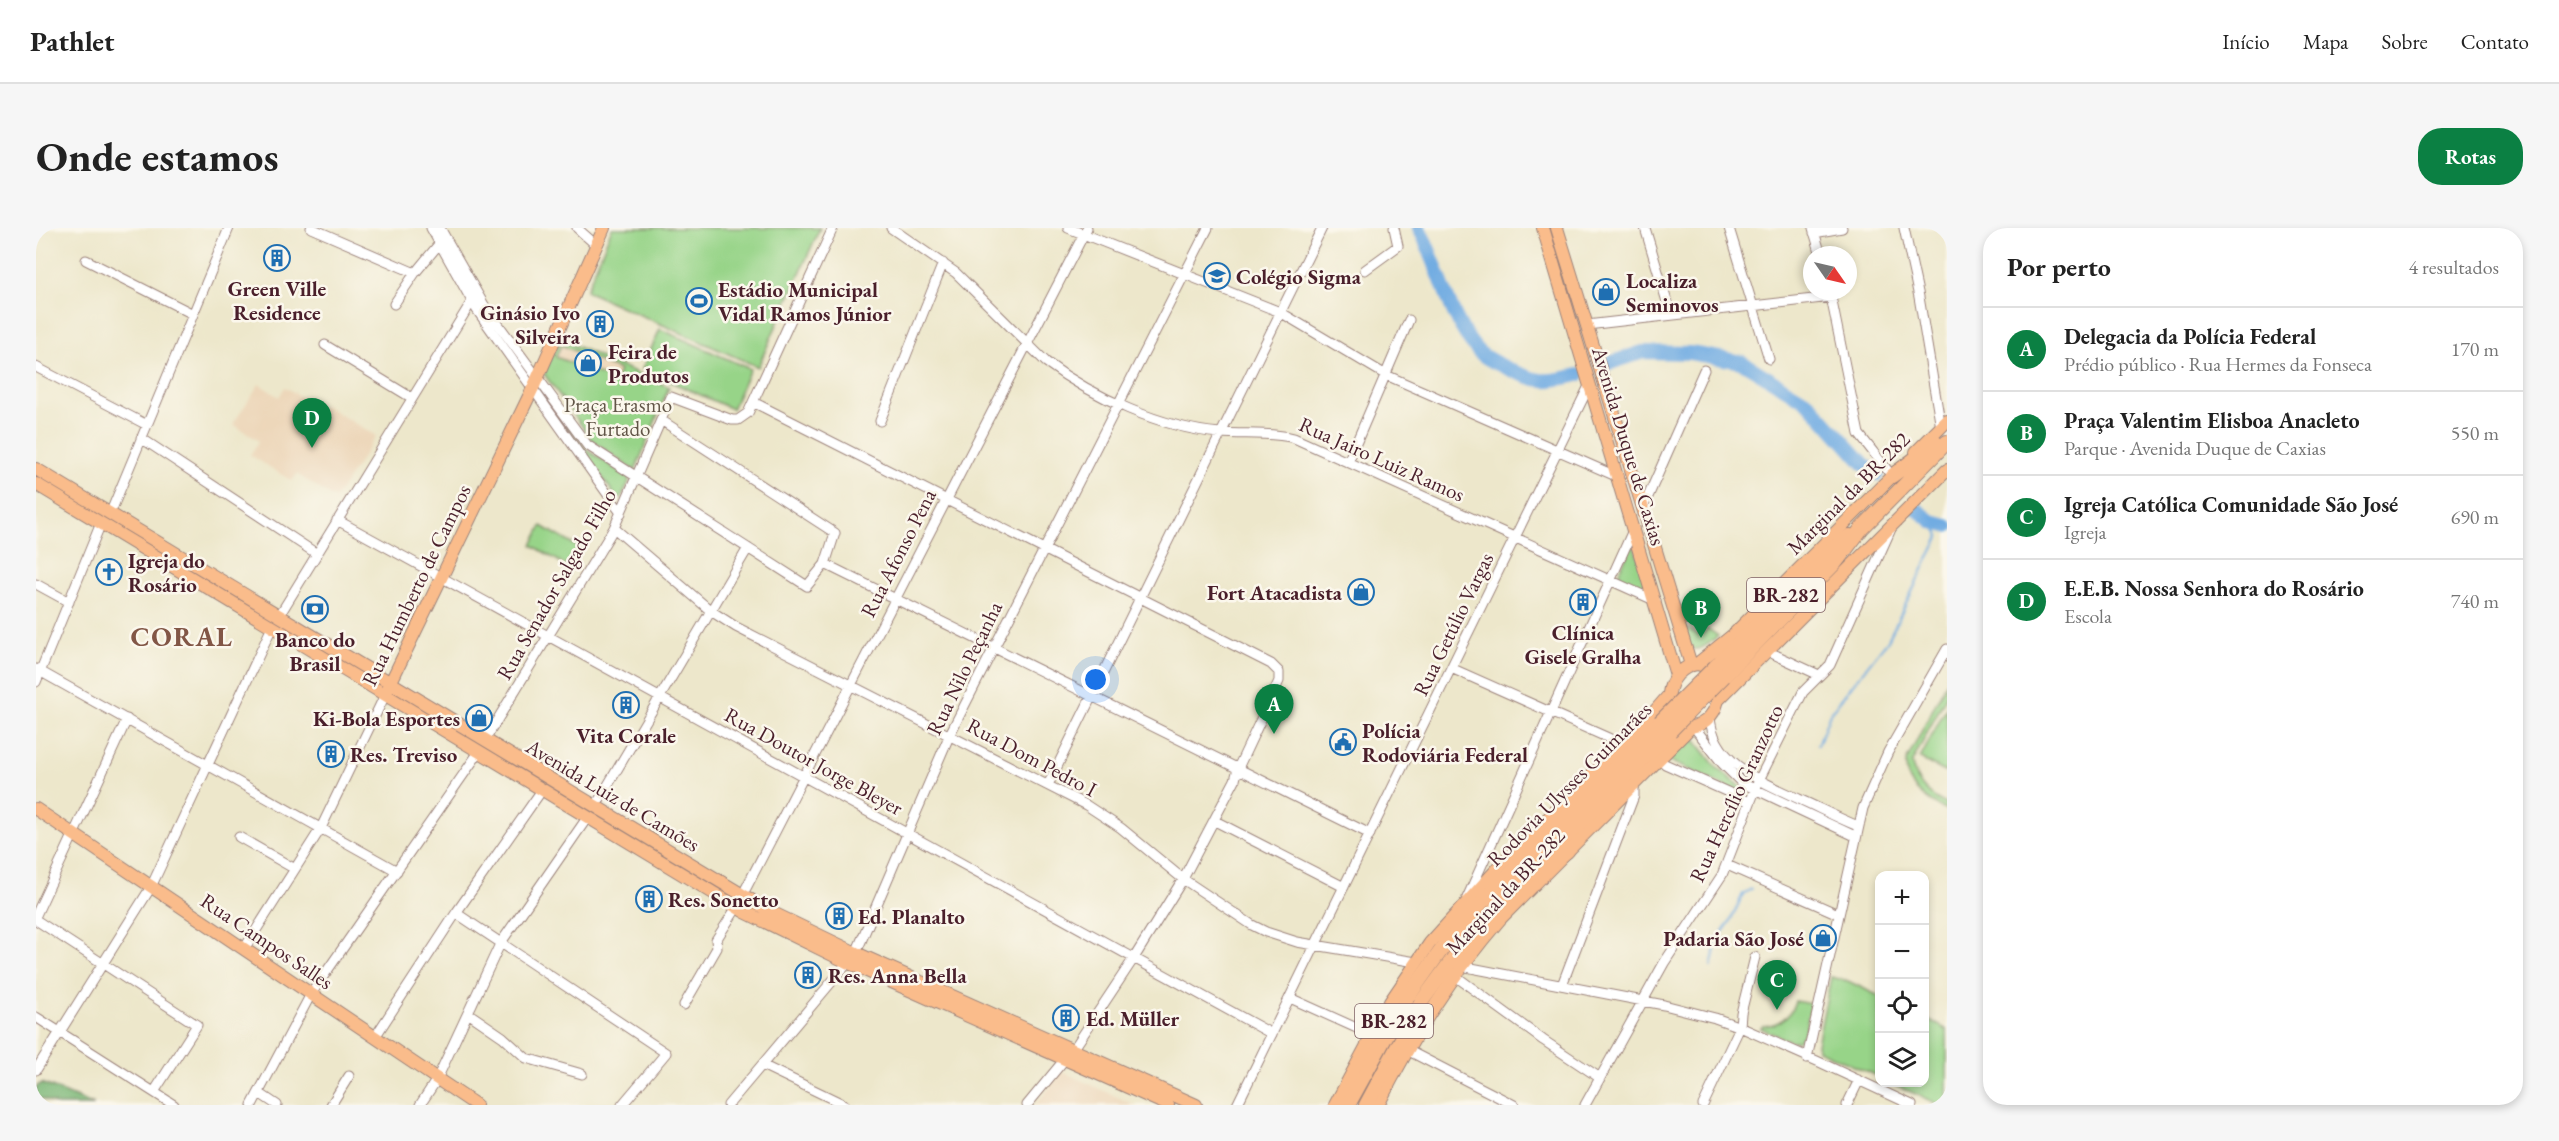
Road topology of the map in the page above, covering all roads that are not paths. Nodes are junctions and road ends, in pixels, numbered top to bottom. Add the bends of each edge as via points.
1 (229, 228) edge
2 (311, 228) edge
3 (431, 228) edge
4 (440, 228) edge
5 (578, 228) edge
6 (604, 228) edge
7 (833, 228) edge
8 (891, 228) edge
9 (1068, 228) edge
10 (1208, 228) edge
11 (1322, 228) edge
12 (1394, 228) edge
13 (1543, 228) edge
14 (1557, 228) edge
15 (1645, 228) edge
16 (1729, 228) edge
17 (1842, 228) edge
18 (1904, 228) edge
19 (322, 230) edge
20 (1085, 231) edge
21 (1814, 231) edge
22 (440, 244) junction
23 (596, 245) junction
24 (1818, 246) edge
25 (86, 260) dead end
26 (943, 263) junction
27 (1365, 270) dead end
28 (415, 273) junction
29 (1185, 273) junction
30 (1803, 298) edge
31 (1832, 300) edge
32 (472, 301) junction
33 (394, 304) dead end
34 (1753, 306) junction
35 (1280, 312) junction
36 (193, 314) junction
37 (1671, 315) junction
38 (1409, 320) dead end
39 (1587, 325) junction
40 (1026, 344) junction
41 (325, 345) dead end
42 (1769, 359) dead end
43 (36, 367) edge
44 (1704, 370) dead end
45 (1386, 375) junction
46 (535, 383) junction
47 (1590, 384) junction
48 (412, 398) junction
49 (1118, 402) junction
50 (755, 403) junction
51 (661, 420) junction
52 (880, 421) dead end
53 (147, 425) junction
54 (1945, 428) edge
55 (1221, 433) junction
56 (141, 438) junction
57 (1947, 442) edge
58 (1558, 451) junction
59 (1348, 462) junction
60 (36, 470) edge
61 (1947, 470) edge
62 (1892, 476) junction
63 (1618, 477) junction
64 (636, 478) junction
65 (36, 484) edge
66 (946, 500) junction
67 (1643, 508) junction
68 (621, 513) junction
69 (105, 519) junction
70 (338, 520) junction
71 (1893, 524) junction
72 (614, 528) junction
73 (1634, 528) junction
74 (1515, 538) junction
75 (748, 548) junction
76 (1043, 549) junction
77 (317, 554) junction
78 (825, 564) junction
79 (441, 577) junction
80 (1610, 581) junction
81 (36, 584) edge
82 (1140, 598) junction
83 (895, 599) junction
84 (1656, 601) junction
85 (69, 602) junction
86 (711, 610) junction
87 (279, 616) junction
88 (272, 627) junction
89 (548, 636) junction
90 (994, 648) junction
91 (1947, 649) edge
92 (1767, 651) junction
93 (1694, 664) junction
94 (1451, 668) junction
95 (38, 670) edge
96 (1676, 675) junction
97 (1819, 675) junction
98 (36, 682) edge
99 (391, 683) junction
100 (850, 686) junction
101 (385, 695) junction
102 (1092, 696) junction
103 (1668, 696) junction
104 (660, 697) junction
105 (1719, 699) junction
106 (1551, 712) junction
107 (1710, 716) junction
108 (127, 720) junction
109 (1665, 726) junction
110 (1693, 727) junction
111 (950, 734) junction
112 (485, 740) junction
113 (1622, 744) junction
114 (480, 752) junction
115 (1665, 764) dead end
116 (208, 765) junction
117 (1238, 768) junction
118 (804, 776) junction
119 (1759, 780) junction
120 (1634, 784) junction
121 (1048, 785) junction
122 (542, 790) junction
123 (1754, 790) junction
124 (1750, 801) junction
125 (595, 807) junction
126 (36, 809) edge
127 (587, 818) junction
128 (1215, 821) junction
129 (1858, 826) junction
130 (321, 828) junction
131 (908, 834) junction
132 (1370, 834) junction
133 (1534, 834) junction
134 (75, 835) junction
135 (1855, 836) junction
136 (239, 837) dead end
137 (1491, 846) junction
138 (1567, 851) junction
139 (1727, 865) junction
140 (1500, 866) junction
141 (295, 869) junction
142 (397, 871) junction
143 (1184, 879) junction
144 (1502, 882) junction
145 (1520, 884) junction
146 (151, 887) junction
147 (1344, 887) junction
148 (739, 901) junction
149 (1463, 904) junction
150 (456, 913) junction
151 (1838, 914) junction
152 (36, 915) edge
153 (36, 920) edge
154 (500, 944) junction
155 (1316, 945) junction
156 (244, 949) junction
157 (1755, 957) dead end
158 (852, 958) junction
159 (1134, 958) junction
160 (1416, 962) junction
161 (103, 964) junction
162 (1458, 971) junction
163 (1562, 985) junction
164 (311, 994) junction
165 (1290, 998) junction
166 (1643, 1001) junction
167 (684, 1005) dead end
168 (468, 1013) junction
169 (36, 1017) edge
170 (1740, 1027) junction
171 (60, 1032) junction
172 (1272, 1034) junction
173 (1372, 1035) junction
174 (375, 1037) junction
175 (1407, 1050) junction
176 (1069, 1055) junction
177 (1807, 1058) junction
178 (762, 1065) junction
179 (36, 1070) edge
180 (582, 1074) dead end
181 (349, 1076) dead end
182 (1600, 1078) junction
183 (437, 1079) junction
184 (1859, 1080) junction
185 (154, 1092) junction
186 (259, 1093) junction
187 (734, 1103) edge
188 (174, 1105) edge
189 (252, 1105) edge
190 (277, 1105) edge
191 (331, 1105) edge
192 (420, 1105) edge
193 (476, 1105) edge
194 (622, 1105) edge
195 (845, 1105) edge
196 (1027, 1105) edge
197 (1168, 1105) edge
198 (1196, 1105) edge
199 (1237, 1105) edge
200 (1335, 1105) edge
201 (1348, 1105) edge
202 (1366, 1105) edge
203 (1378, 1105) edge
204 (1514, 1105) edge
205 (1585, 1105) edge
206 (1703, 1105) edge
207 (1847, 1105) edge
208 (1912, 1105) edge

1 - 36 street
2 - 19 street
3 - 22 street
4 - 46 street via 478,297
5 - 23 street
6 - 23 main road, Rua Humberto de Campos
7 - 50 street
8 - 26 street, Rua Jairo Luiz Ramos
9 - 20 street
10 - 29 street, Rua Nilo Peçanha
11 - 35 street
12 - 27 street via 1398,246
13 - 47 main road, Avenida Duque de Caxias
14 - 39 main road, Avenida Duque de Caxias
15 - 37 street
16 - 34 street
17 - 21 street
18 - 54 street
19 - 28 street
20 - 29 street
20 - 40 street, Rua Afonso Pena
21 - 24 street
22 - 28 street
22 - 32 street
23 - 46 main road, Rua Humberto de Campos
25 - 36 street
26 - 40 street, Rua Jairo Luiz Ramos via 973,288
26 - 52 street
28 - 33 street
29 - 35 street
29 - 49 street, Rua Nilo Peçanha
30 - 34 street
31 - 62 street via 1858,429
32 - 46 street
32 - 48 street
34 - 37 street
34 - 42 street
35 - 45 street
35 - 55 street
36 - 53 street
37 - 39 street
38 - 45 street
39 - 67 main road, Avenida Duque de Caxias
40 - 49 street, Rua Jairo Luiz Ramos via 1061,373
40 - 66 street, Rua Afonso Pena
41 - 48 street
43 - 53 street
44 - 67 street
45 - 58 street
45 - 59 street
46 - 64 street via 588,445
46 - 68 street
46 - 79 main road, Rua Humberto de Campos
47 - 58 street, Rua Getúlio Vargas
47 - 63 main road, Avenida Duque de Caxias
48 - 70 street
49 - 55 street, Rua Jairo Luiz Ramos via 1173,425
49 - 76 street, Rua Nilo Peçanha
50 - 51 street, Rua Senador Salgado Filho via 738,420 671,398
50 - 66 street
51 - 64 street, Rua Senador Salgado Filho
51 - 78 street via 835,533
53 - 56 street
54 - 62 highway
55 - 59 street, Rua Jairo Luiz Ramos via 1281,435
55 - 82 street
56 - 69 street
56 - 77 street
57 - 109 highway, Rodovia Ulysses Guimarães / BR-282, bridge via 1862,528 1836,562
58 - 63 street
58 - 74 street, Rua Getúlio Vargas
59 - 74 street, Rua Jairo Luiz Ramos
60 - 69 main road, Avenida Luiz de Camões
61 - 71 main road
62 - 93 main road, Marginal da BR-282 via 1732,635
63 - 73 main road, Avenida Duque de Caxias
64 - 68 street, Rua Senador Salgado Filho
64 - 75 street
65 - 69 main road, Avenida Luiz de Camões
66 - 76 street
66 - 83 street, Rua Afonso Pena
67 - 93 main road, Avenida Duque de Caxias
68 - 72 street, Rua Senador Salgado Filho
69 - 85 street
69 - 87 main road, Avenida Luiz de Camões
69 - 88 main road, Avenida Luiz de Camões
70 - 77 street
70 - 79 street, Rua Doutor Jorge Bleyer
71 - 92 main road
71 - 97 street, Rua Hercílio Granzotto via 1836,654
72 - 86 street, Rua Dom Pedro I
72 - 89 street, Rua Senador Salgado Filho
73 - 80 street
73 - 84 main road, Avenida Duque de Caxias
74 - 80 street, Rua Jairo Luiz Ramos
74 - 94 street, Rua Getúlio Vargas
75 - 78 street via 807,586
75 - 86 street
76 - 82 street
76 - 90 street, Rua Nilo Peçanha
77 - 87 street
78 - 83 street
79 - 89 street, Rua Doutor Jorge Bleyer
79 - 99 main road, Rua Humberto de Campos
80 - 84 street, Rua Jairo Luiz Ramos
80 - 106 street
81 - 85 street
82 - 102 street
82 - 117 street via 1271,664 1279,672 1279,681
83 - 90 street
83 - 100 street, Rua Afonso Pena
84 - 96 main road, Avenida Duque de Caxias
85 - 95 street
86 - 100 street, Rua Dom Pedro I
86 - 104 street
87 - 99 main road, Avenida Luiz de Camões
88 - 101 main road, Avenida Luiz de Camões
88 - 116 street
89 - 104 street, Rua Doutor Jorge Bleyer
89 - 112 street, Rua Senador Salgado Filho
90 - 102 street
90 - 111 street, Rua Nilo Peçanha
91 - 129 street via 1878,772
92 - 97 street
92 - 105 main road
93 - 96 main road
93 - 105 main road via 1714,673
94 - 106 street
94 - 132 street, Rua Getúlio Vargas
95 - 98 street
95 - 108 street
96 - 103 main road
97 - 119 street, Rua Hercílio Granzotto via 1803,692
99 - 101 main road, Rua Humberto de Campos
99 - 112 main road, Avenida Luiz de Camões
100 - 111 street, Rua Dom Pedro I
100 - 118 street, Rua Afonso Pena
101 - 114 main road, Avenida Luiz de Camões
101 - 130 street, Rua Humberto de Campos
102 - 117 street
102 - 121 street
103 - 110 main road via 1676,718
103 - 113 main road, Marginal da BR-282
104 - 118 street, Rua Doutor Jorge Bleyer
104 - 125 street
105 - 107 main road
106 - 113 street
106 - 137 street
107 - 110 main road
107 - 119 street via 1713,735 1725,753
108 - 116 street
108 - 134 street
109 - 144 highway, Rodovia Ulysses Guimarães / BR-282
109 - 145 highway, Rodovia Ulysses Guimarães / BR-282
110 - 120 main road, Marginal da BR-282
110 - 123 street via 1722,764
111 - 121 street, Rua Dom Pedro I
111 - 131 street, Rua Nilo Peçanha
112 - 125 main road, Avenida Luiz de Camões
113 - 133 main road, Marginal da BR-282
114 - 122 main road, Avenida Luiz de Camões
114 - 142 street
115 - 124 street
116 - 130 street
116 - 146 street
117 - 128 street
117 - 132 street
118 - 131 street, Rua Doutor Jorge Bleyer
118 - 148 street, Rua Afonso Pena
119 - 123 street, Rua Hercílio Granzotto
119 - 129 street
120 - 138 main road, Marginal da BR-282
120 - 163 street via 1634,796
121 - 143 street, Rua Dom Pedro I via 1104,816
122 - 127 main road, Avenida Luiz de Camões
122 - 150 street
123 - 124 street, Rua Hercílio Granzotto
123 - 135 street
124 - 139 street, Rua Hercílio Granzotto
125 - 148 main road, Avenida Luiz de Camões
126 - 134 main road, Rua Campos Salles
127 - 148 main road, Avenida Luiz de Camões
127 - 154 street
128 - 143 street
128 - 147 street
129 - 135 street
130 - 141 street, Rua Humberto de Campos
130 - 142 street
131 - 158 street, Rua Nilo Peçanha
131 - 159 street, Rua Doutor Jorge Bleyer
132 - 147 street, Rua Getúlio Vargas
133 - 140 main road, Marginal da BR-282
133 - 144 highway
134 - 146 main road, Rua Campos Salles
134 - 152 street
135 - 151 street
136 - 141 street
137 - 140 street via 1492,859
137 - 149 street
138 - 145 highway
138 - 162 main road, Marginal da BR-282 via 1501,918
139 - 151 street
139 - 166 street, Rua Hercílio Granzotto
140 - 149 main road, Marginal da BR-282
141 - 156 street, Rua Humberto de Campos
142 - 164 street
143 - 155 street, Rua Dom Pedro I via 1252,925
143 - 159 street
144 - 201 highway, Rodovia Ulysses Guimarães / BR-282 via 1427,969
145 - 202 highway, Rodovia Ulysses Guimarães / BR-282 via 1446,967 1410,1022
146 - 156 main road, Rua Campos Salles
146 - 161 street
147 - 155 street, Rua Getúlio Vargas
148 - 158 main road, Avenida Luiz de Camões
148 - 167 street, Rua Afonso Pena
149 - 160 main road, Marginal da BR-282
150 - 154 street
150 - 174 street
151 - 177 street
153 - 161 street
154 - 168 street
154 - 194 street via 666,1053
155 - 160 street, Rua Dom Pedro I
155 - 165 street, Rua Getúlio Vargas
156 - 164 main road, Rua Campos Salles
157 - 170 street
158 - 176 main road, Avenida Luiz de Camões
158 - 178 street, Rua Nilo Peçanha
159 - 172 street, Rua Doutor Jorge Bleyer
159 - 176 street
160 - 173 main road, Marginal da BR-282
161 - 171 street
161 - 185 street via 197,1025
162 - 163 street
162 - 175 main road, Marginal da BR-282
162 - 182 street via 1543,1040
163 - 166 street
164 - 174 main road, Rua Campos Salles
164 - 186 street
165 - 172 street, Rua Getúlio Vargas
165 - 173 street
166 - 170 street
166 - 182 street, Rua Hercílio Granzotto
168 - 180 street via 526,1058
168 - 183 street
169 - 171 street
170 - 177 street
170 - 206 street
171 - 179 street
171 - 185 street
172 - 199 street, Rua Getúlio Vargas
173 - 200 main road, Marginal da BR-282
174 - 183 main road, Rua Campos Salles
175 - 203 main road, Marginal da BR-282
175 - 204 street
176 - 196 street
176 - 197 main road, Avenida Luiz de Camões
176 - 198 main road, Avenida Luiz de Camões
177 - 184 street
178 - 187 street, Rua Nilo Peçanha
178 - 195 street
181 - 191 street
182 - 205 street, Rua Hercílio Granzotto
183 - 192 street
183 - 193 main road, Rua Campos Salles
184 - 207 street
184 - 208 street
185 - 188 street
186 - 189 street
186 - 190 street

